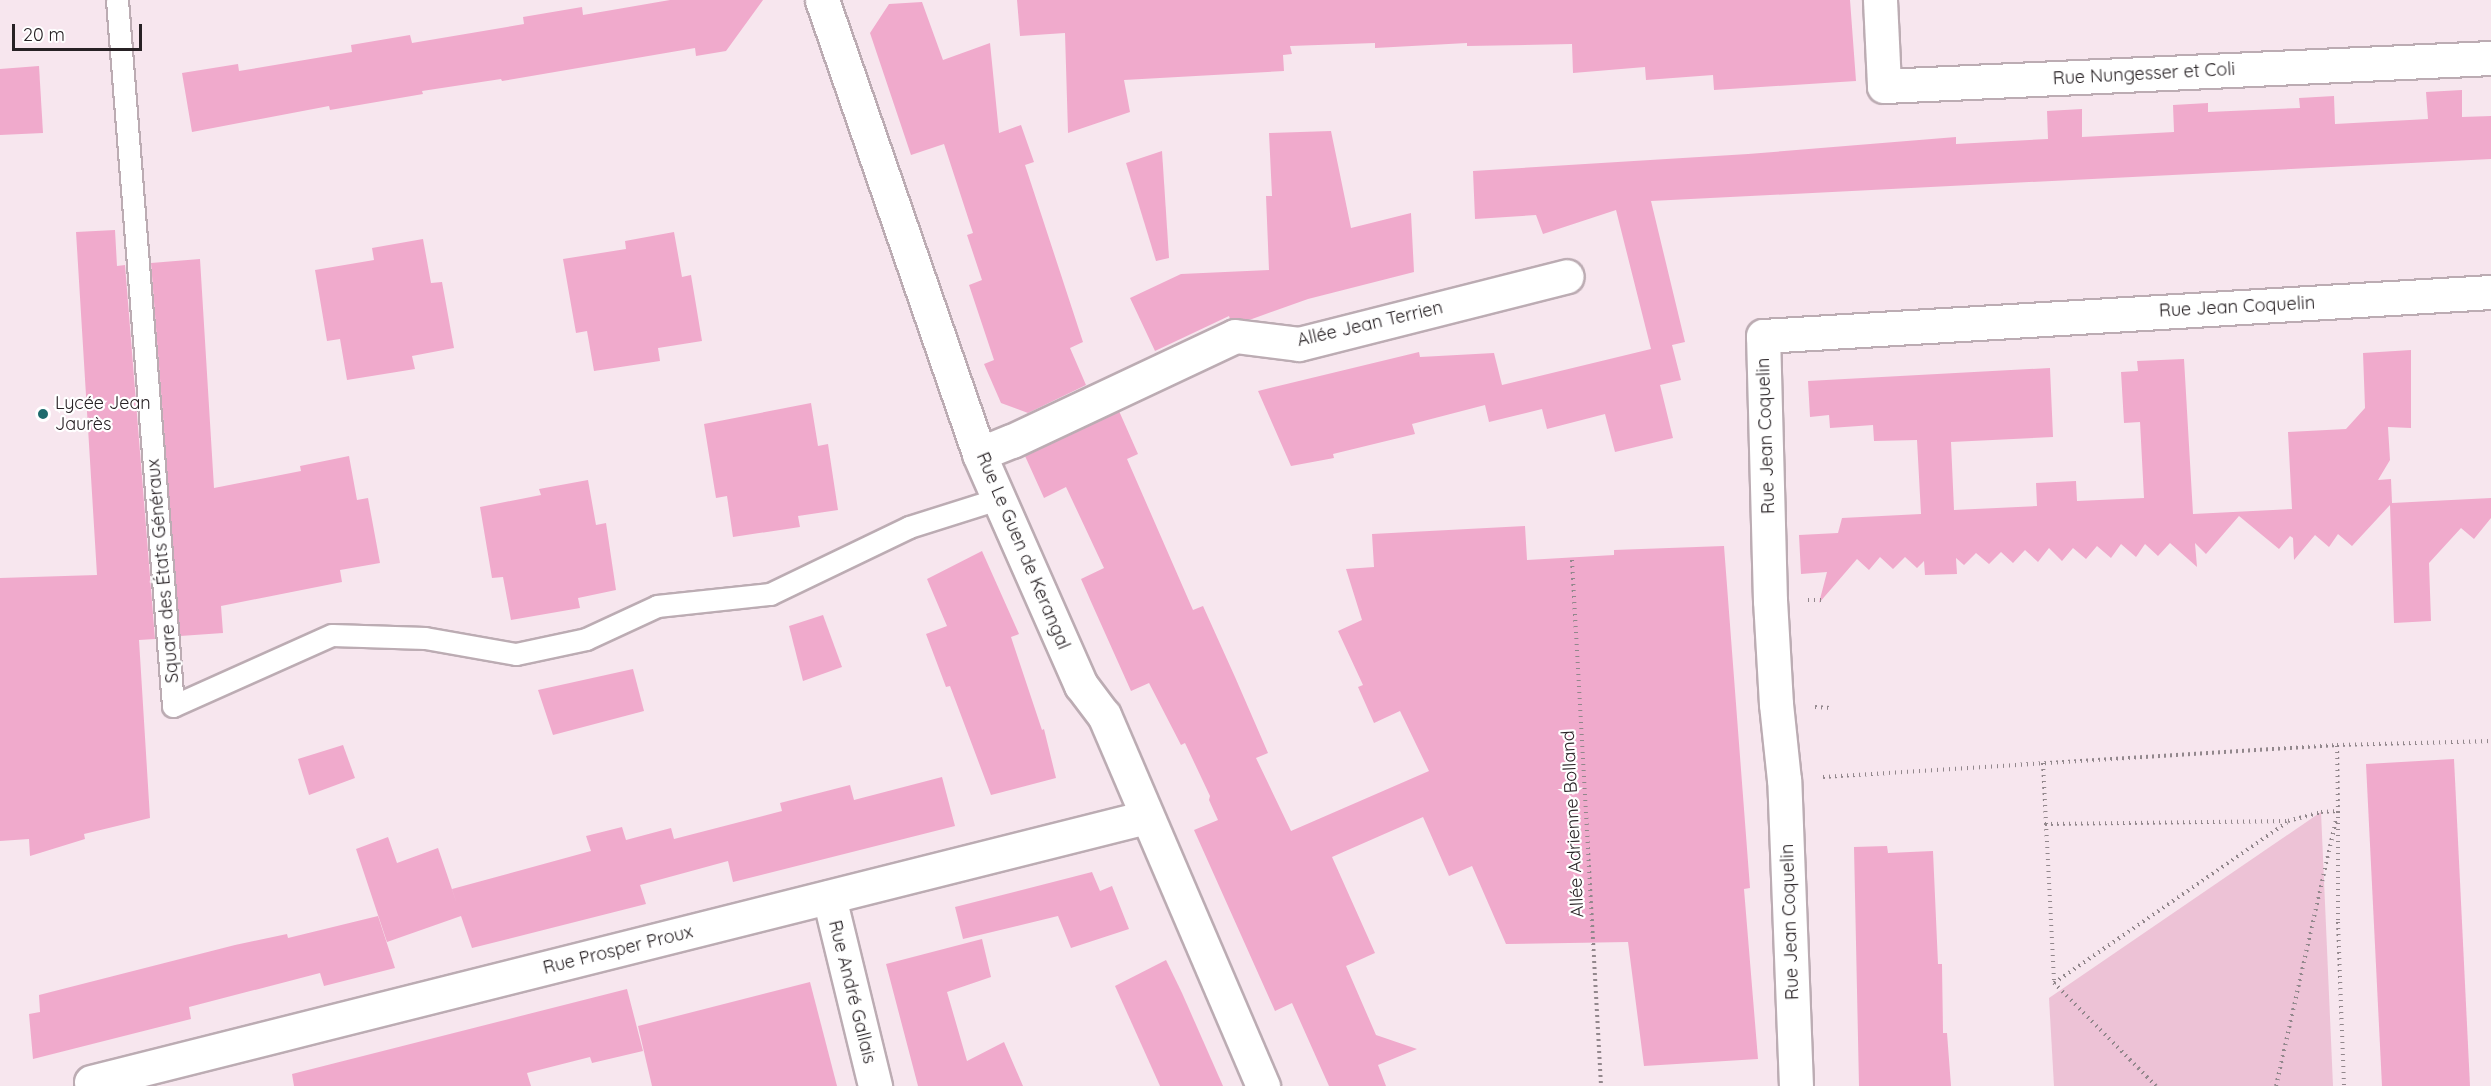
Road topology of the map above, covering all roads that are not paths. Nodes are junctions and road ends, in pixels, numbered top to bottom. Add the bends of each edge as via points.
1 (117, 0) edge
2 (822, 0) edge
3 (1880, 0) edge
4 (2491, 58) edge
5 (1567, 276) dead end
6 (2491, 292) edge
7 (979, 454) junction
8 (998, 499) junction
9 (1146, 817) junction
10 (829, 897) junction
11 (91, 1082) dead end
12 (875, 1086) edge
13 (1263, 1086) edge
14 (1796, 1086) edge

1 - 8 lane, Square des États Généraux via 173,706 332,635 425,638 516,654 586,639 657,606 771,594 909,527
2 - 7 street, Rue Le Guen de Kerangal
3 - 4 street, Rue Nungesser et Coli via 1884,86
5 - 7 street, Allée Jean Terrien via 1299,344 1235,336
6 - 14 street, Rue Jean Coquelin via 1763,336 1770,601 1784,780
7 - 8 street, Rue Le Guen de Kerangal
8 - 9 street, Rue Le Guen de Kerangal via 1081,684 1104,715
9 - 10 street, Rue Prosper Proux
9 - 13 street, Rue Le Guen de Kerangal
10 - 11 street, Rue Prosper Proux
10 - 12 street, Rue André Gallais

